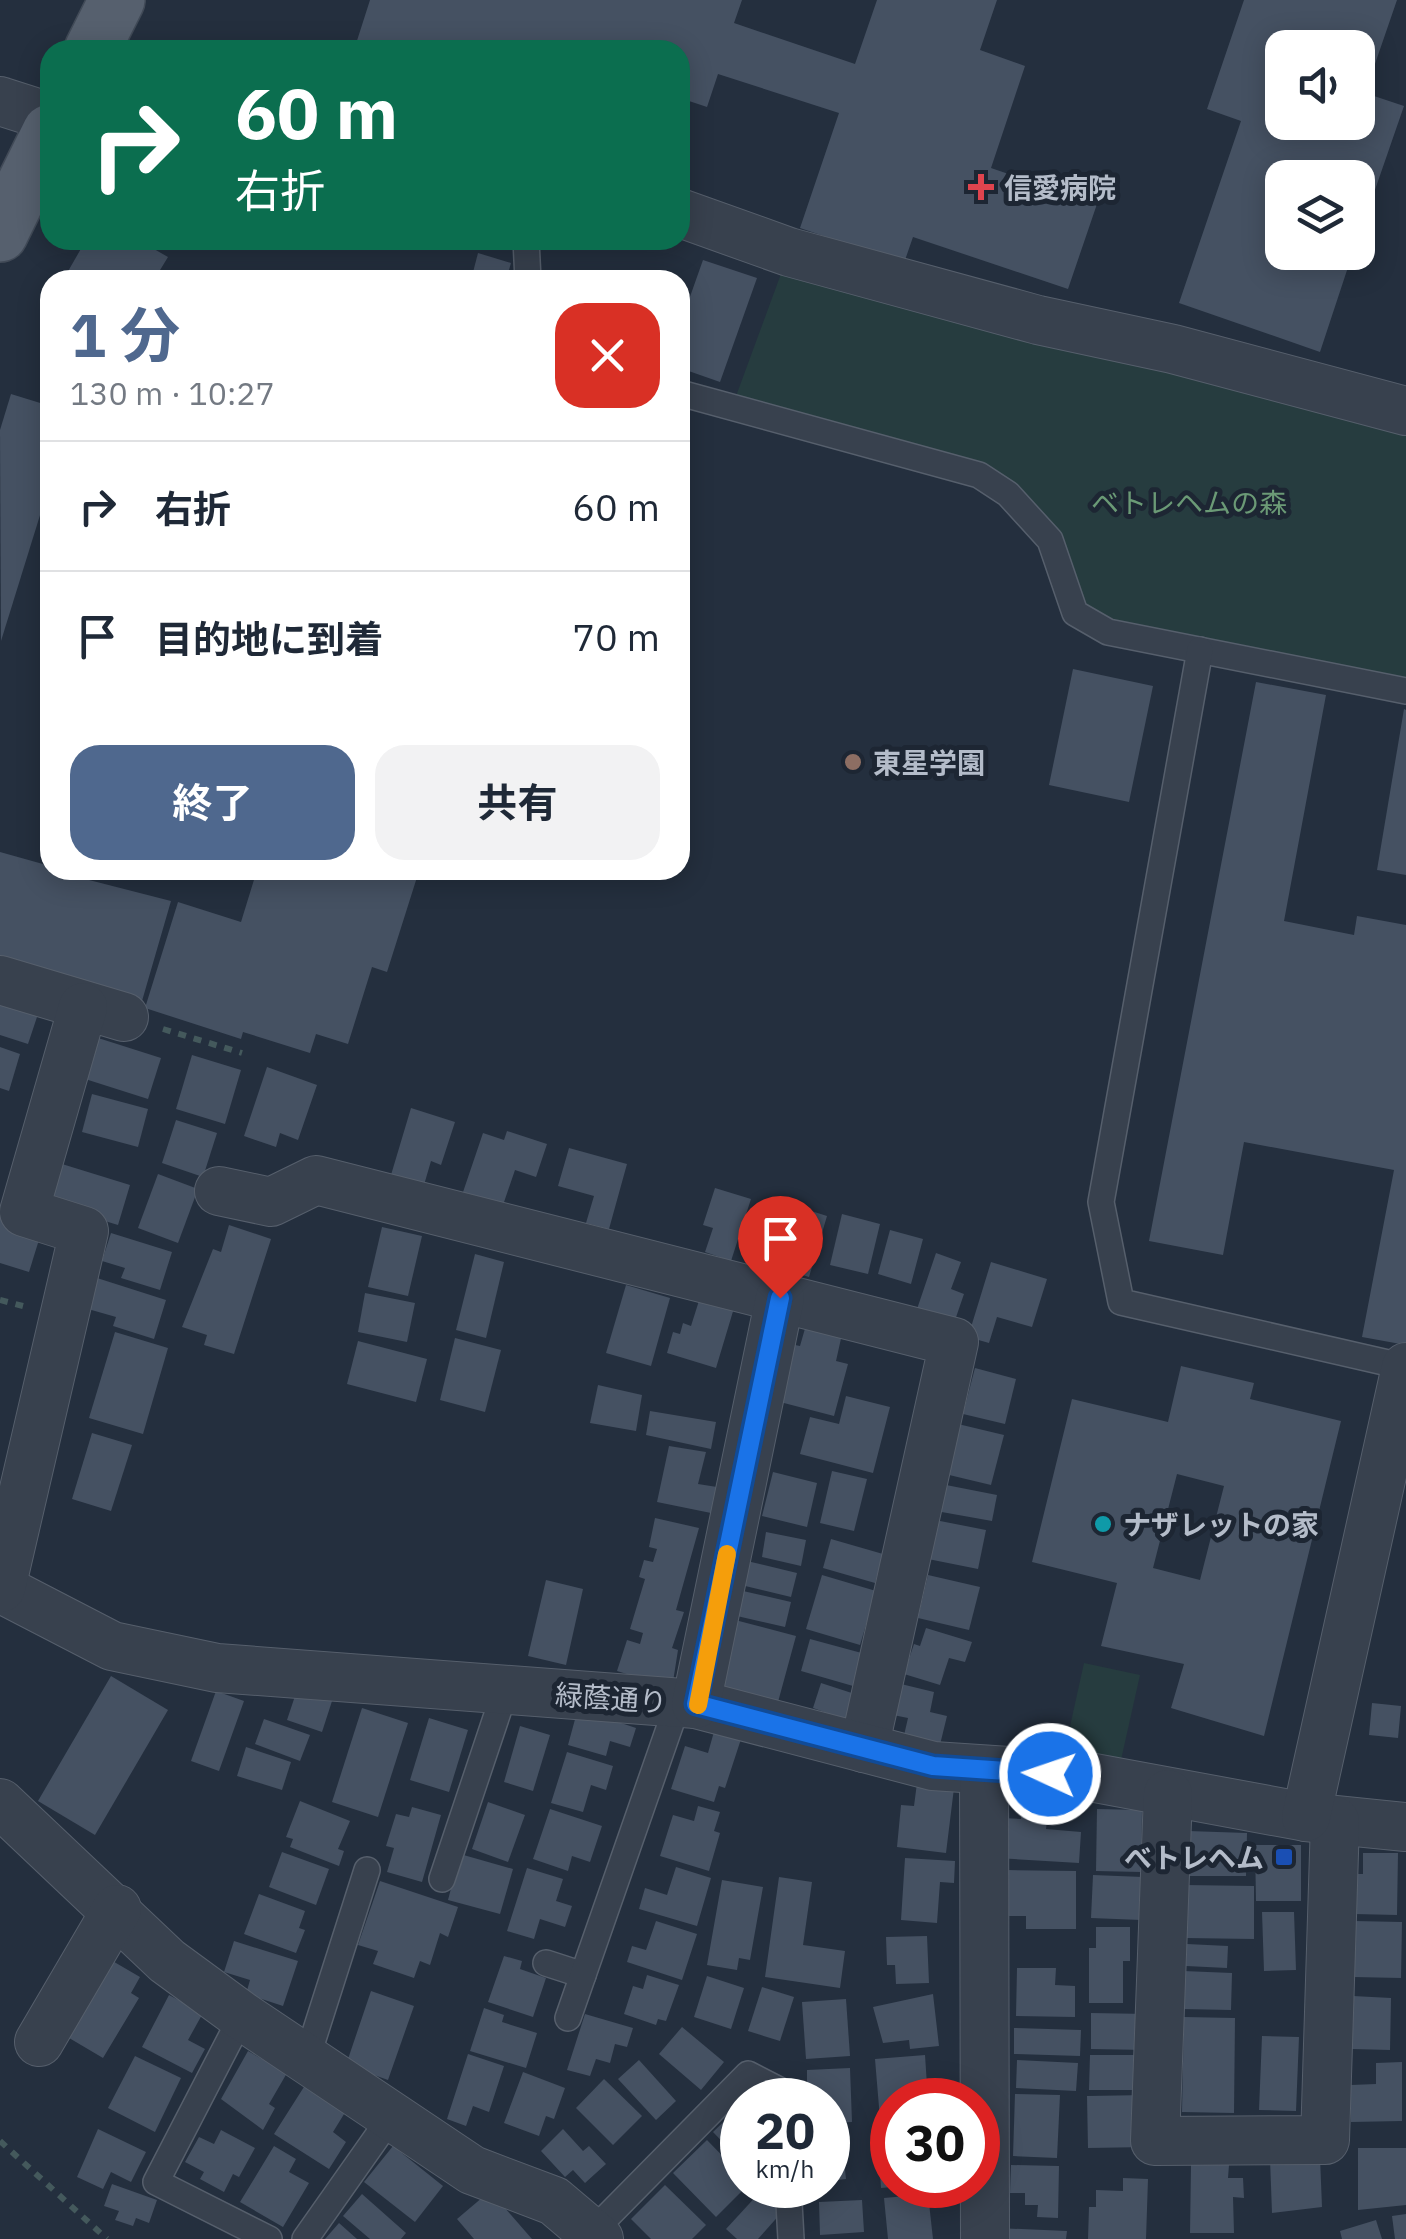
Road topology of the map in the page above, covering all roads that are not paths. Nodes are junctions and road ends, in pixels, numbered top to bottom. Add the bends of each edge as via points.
1 (117, 0) edge
2 (97, 40) edge
3 (0, 101) edge
4 (40, 114) edge
5 (40, 152) edge
6 (690, 217) edge
7 (0, 234) edge
8 (690, 395) edge
9 (1406, 411) edge
10 (1200, 650) junction
11 (1406, 691) edge
12 (0, 980) edge
13 (218, 1191) dead end
14 (780, 1298) junction
15 (1406, 1367) edge
16 (0, 1588) edge
17 (506, 1690) junction
18 (687, 1703) junction
19 (864, 1748) junction
20 (984, 1770) junction
21 (1168, 1794) junction
22 (0, 1803) edge
23 (1320, 1819) junction
24 (1406, 1827) edge
25 (366, 1870) dead end
26 (442, 1879) dead end
27 (117, 1909) junction
28 (546, 1962) dead end
29 (584, 1975) junction
30 (242, 2016) junction
31 (568, 2018) dead end
32 (39, 2042) dead end
33 (306, 2060) junction
34 (720, 2103) edge
35 (391, 2117) junction
36 (789, 2208) edge
37 (592, 2237) edge
38 (269, 2239) edge
39 (305, 2239) edge
40 (791, 2239) edge
41 (984, 2239) edge

1 - 2 main road
3 - 4 street
5 - 7 main road
6 - 9 street via 789,252 1018,315
8 - 10 lane via 980,475 1008,494 1050,540 1075,613 1108,632
10 - 11 lane
10 - 15 lane via 1101,1202 1121,1302
12 - 16 street via 103,1012 24,1212 84,1231
13 - 14 street via 270,1202 316,1180
14 - 18 street
14 - 19 street via 954,1342
15 - 23 street
16 - 17 street, 緑蔭通り via 112,1646 217,1668
17 - 18 street, 緑蔭通り
17 - 26 lane
18 - 19 street, 緑蔭通り
18 - 29 lane
19 - 20 street, 緑蔭通り via 933,1766
20 - 21 street, 緑蔭通り via 1084,1776
20 - 41 street
21 - 23 street, 緑蔭通り
21 - 23 street via 1155,2141 1324,2140
22 - 27 street
23 - 24 street, 緑蔭通り
25 - 33 lane
27 - 30 street via 168,1961
27 - 32 street
28 - 29 lane
29 - 31 lane
30 - 33 street
30 - 38 lane via 156,2182
33 - 35 street
34 - 37 lane
35 - 37 street via 472,2170 554,2201
35 - 39 lane
36 - 40 lane

